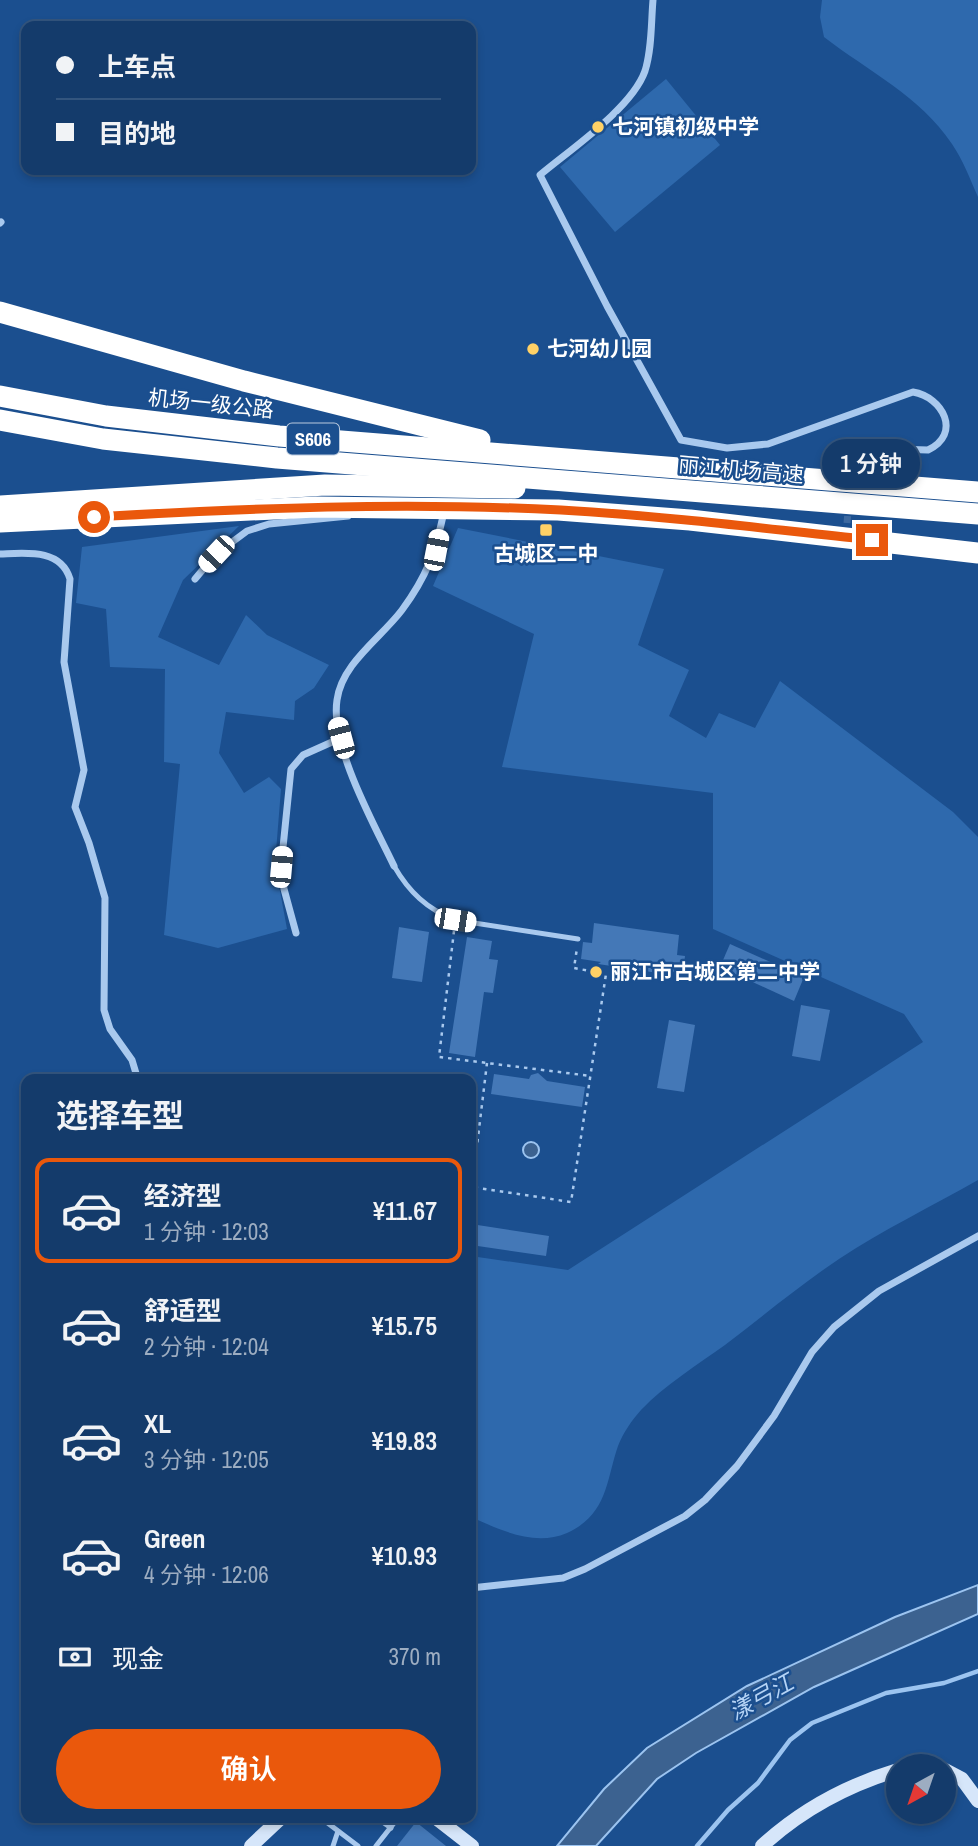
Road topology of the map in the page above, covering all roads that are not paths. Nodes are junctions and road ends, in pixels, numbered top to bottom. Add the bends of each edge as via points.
1 (653, 0) edge
2 (0, 312) edge
3 (0, 396) edge
4 (0, 420) edge
5 (853, 454) dead end
6 (628, 462) junction
7 (626, 485) junction
8 (978, 492) edge
9 (0, 506) edge
10 (359, 507) junction
11 (445, 507) junction
12 (978, 514) edge
13 (0, 522) edge
14 (978, 553) edge
15 (0, 554) edge
16 (195, 579) dead end
17 (341, 738) junction
18 (394, 866) joint
19 (296, 933) dead end
20 (578, 939) road end
21 (136, 1074) edge
22 (978, 1236) edge
23 (476, 1587) edge
24 (886, 1774) edge
25 (956, 1776) edge
26 (978, 1801) edge
27 (276, 1823) edge
28 (328, 1823) edge
29 (384, 1823) edge
30 (394, 1823) edge
31 (442, 1823) edge
32 (391, 1828) junction
33 (338, 1831) junction
34 (251, 1846) edge
35 (333, 1846) edge
36 (358, 1846) edge
37 (376, 1846) edge
38 (472, 1846) edge
39 (762, 1846) edge

1 - 5 street via 646,68 635,90 540,175 681,440 727,448 768,444 913,392 930,399 946,420 945,434 928,450 861,448
2 - 6 highway via 467,438
3 - 6 highway, 机场一级公路 / S606 via 106,416 279,436
4 - 7 highway, S606 via 103,439 277,458
6 - 8 highway, 丽江机场高速
7 - 9 highway via 480,489 325,485
7 - 12 highway, 丽江机场高速
10 - 11 highway
10 - 13 highway
10 - 16 street via 347,517 269,524 247,531 216,554
11 - 14 highway via 600,513 846,534
11 - 17 street via 436,550 422,579 400,613 342,681 336,701
15 - 21 street via 48,556 67,570 70,579 64,662 84,770 75,807 105,898 104,1010
17 - 18 street via 353,782
17 - 19 street via 303,755 290,769 281,867
18 - 20 lane via 423,903 455,920
22 - 23 street via 879,1291 834,1326 737,1466 685,1516 563,1578
24 - 39 main road via 826,1801
25 - 26 main road
27 - 34 main road
28 - 33 lane
29 - 32 lane
30 - 32 lane
31 - 38 main road
32 - 37 lane
33 - 35 lane
33 - 36 lane

